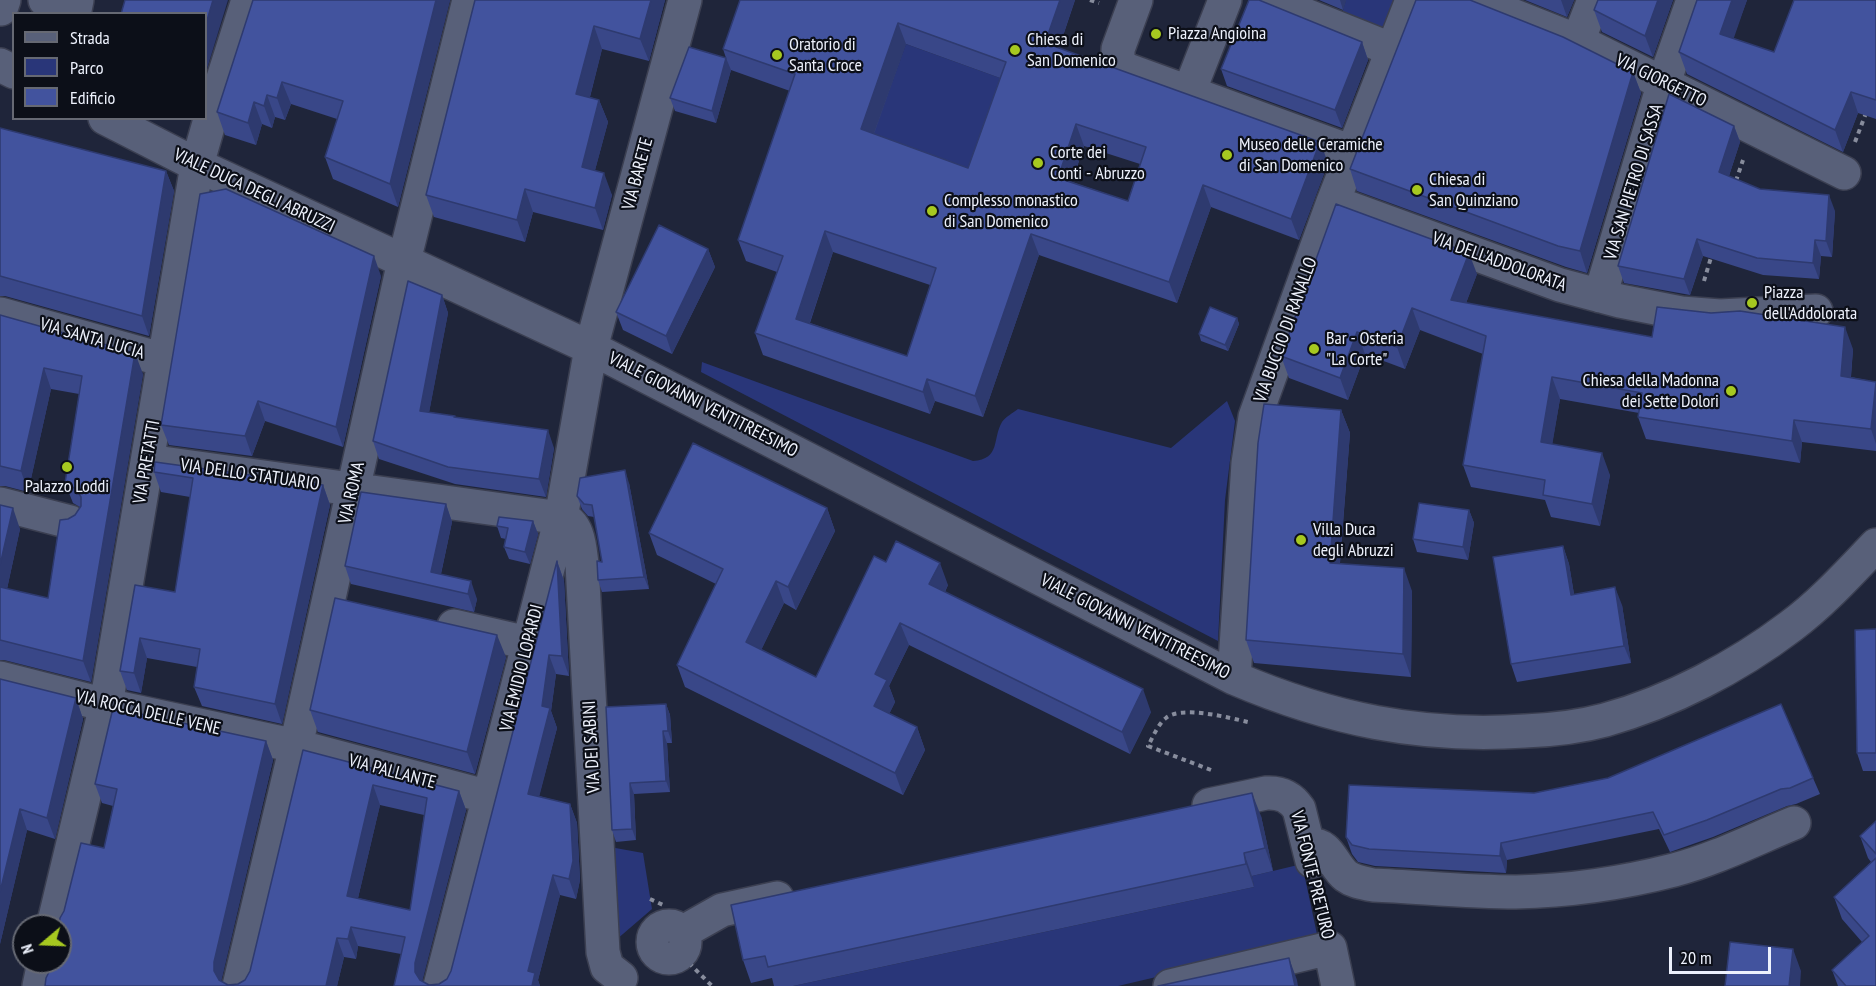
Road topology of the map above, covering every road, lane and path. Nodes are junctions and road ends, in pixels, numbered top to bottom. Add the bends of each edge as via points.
1 (4, 0) edge
2 (248, 0) edge
3 (469, 0) edge
4 (685, 0) edge
5 (1090, 0) edge
6 (1136, 0) edge
7 (1225, 0) edge
8 (1268, 0) edge
9 (1412, 0) edge
10 (1474, 0) edge
11 (1594, 0) edge
12 (1693, 0) edge
13 (1100, 3) dead end
14 (1, 9) edge
15 (1578, 41) junction
16 (1393, 50) junction
17 (1664, 82) junction
18 (1189, 92) junction
19 (1868, 108) edge
20 (109, 120) edge
21 (1352, 152) junction
22 (197, 165) junction
23 (1844, 173) joint
24 (1333, 202) junction
25 (404, 261) junction
26 (1600, 296) junction
27 (1816, 311) dead end
28 (10, 316) edge
29 (591, 348) junction
30 (164, 360) junction
31 (148, 461) junction
32 (353, 489) junction
33 (0, 504) edge
34 (561, 518) junction
35 (70, 522) edge
36 (1876, 545) edge
37 (329, 598) junction
38 (362, 605) edge
39 (429, 620) edge
40 (528, 643) junction
41 (0, 678) edge
42 (1234, 678) junction
43 (106, 705) junction
44 (1258, 724) dead end
45 (296, 747) junction
46 (1254, 795) junction
47 (489, 797) junction
48 (1184, 810) edge
49 (1794, 823) dead end
50 (1310, 853) junction
51 (801, 893) edge
52 (56, 914) edge
53 (673, 946) junction
54 (1330, 948) junction
55 (617, 982) edge
56 (239, 986) edge
57 (440, 986) edge
58 (712, 986) edge
59 (1170, 986) edge
60 (1338, 986) edge

1 - 14 street
2 - 22 street, VIA PRETATTI
3 - 25 street, VIA ROMA
4 - 29 street, VIA BARETE
5 - 13 path
6 - 18 street via 1118,50 1119,62 1125,69
7 - 18 street
8 - 16 street
9 - 16 street, VIA BUCCIO DI RANALLO
10 - 15 street, VIA GIORGETTO
11 - 15 street
12 - 17 street, VIA SAN PIETRO DI SASSA
15 - 17 street, VIA GIORGETTO
16 - 21 street, VIA BUCCIO DI RANALLO
17 - 23 street, VIA GIORGETTO
17 - 26 street, VIA SAN PIETRO DI SASSA
18 - 21 street
19 - 23 path
20 - 22 street, VIALE DUCA DEGLI ABRUZZI
21 - 24 street, VIA BUCCIO DI RANALLO
22 - 25 street, VIALE DUCA DEGLI ABRUZZI
22 - 30 street, VIA PRETATTI
24 - 26 street, VIA DELL'ADDOLORATA
24 - 42 street, VIA BUCCIO DI RANALLO via 1255,417 1246,483
25 - 29 street, VIALE GIOVANNI VENTITREESIMO
25 - 32 street, VIA ROMA
26 - 27 street, VIA DELL'ADDOLORATA via 1720,316
28 - 30 street, VIA SANTA LUCIA
29 - 34 street, VIA EMIDIO LOPARDI
29 - 42 street, VIALE GIOVANNI VENTITREESIMO
30 - 31 street, VIA PRETATTI
31 - 32 street, VIA DELLO STATUARIO
31 - 43 street, VIA PRETATTI via 129,535
32 - 34 street, VIA DELLO STATUARIO
32 - 37 street, VIA ROMA
33 - 35 street
34 - 40 street, VIA EMIDIO LOPARDI
34 - 55 street, VIA DEI SABINI via 574,527 581,553 603,952
36 - 42 street, VIALE GIOVANNI VENTITREESIMO via 1791,626 1735,663 1698,684 1605,720 1559,729 1511,732 1462,734 1417,730 1336,715
37 - 38 street
37 - 45 street, VIA ROMA
39 - 40 street
40 - 47 street, VIA EMIDIO LOPARDI
41 - 43 street, VIA ROCCA DELLE VENE
43 - 45 street, VIA ROCCA DELLE VENE
43 - 52 street, VIA PRETATTI
44 - 46 path via 1177,713 1164,719 1148,746 1241,781
45 - 47 street, VIA PALLANTE
45 - 56 street, VIA ROMA
46 - 48 street, VIA FONTE PRETURO
46 - 50 street, VIA FONTE PRETURO via 1274,792 1294,801
47 - 57 street, VIA EMIDIO LOPARDI
49 - 50 street via 1675,869 1616,882 1532,891 1366,884 1341,872 1324,847 1316,845
50 - 54 path, VIA FONTE PRETURO
51 - 53 street via 722,910
53 - 55 street via 631,968
53 - 58 path
54 - 59 street
54 - 60 street, VIA FONTE PRETURO

